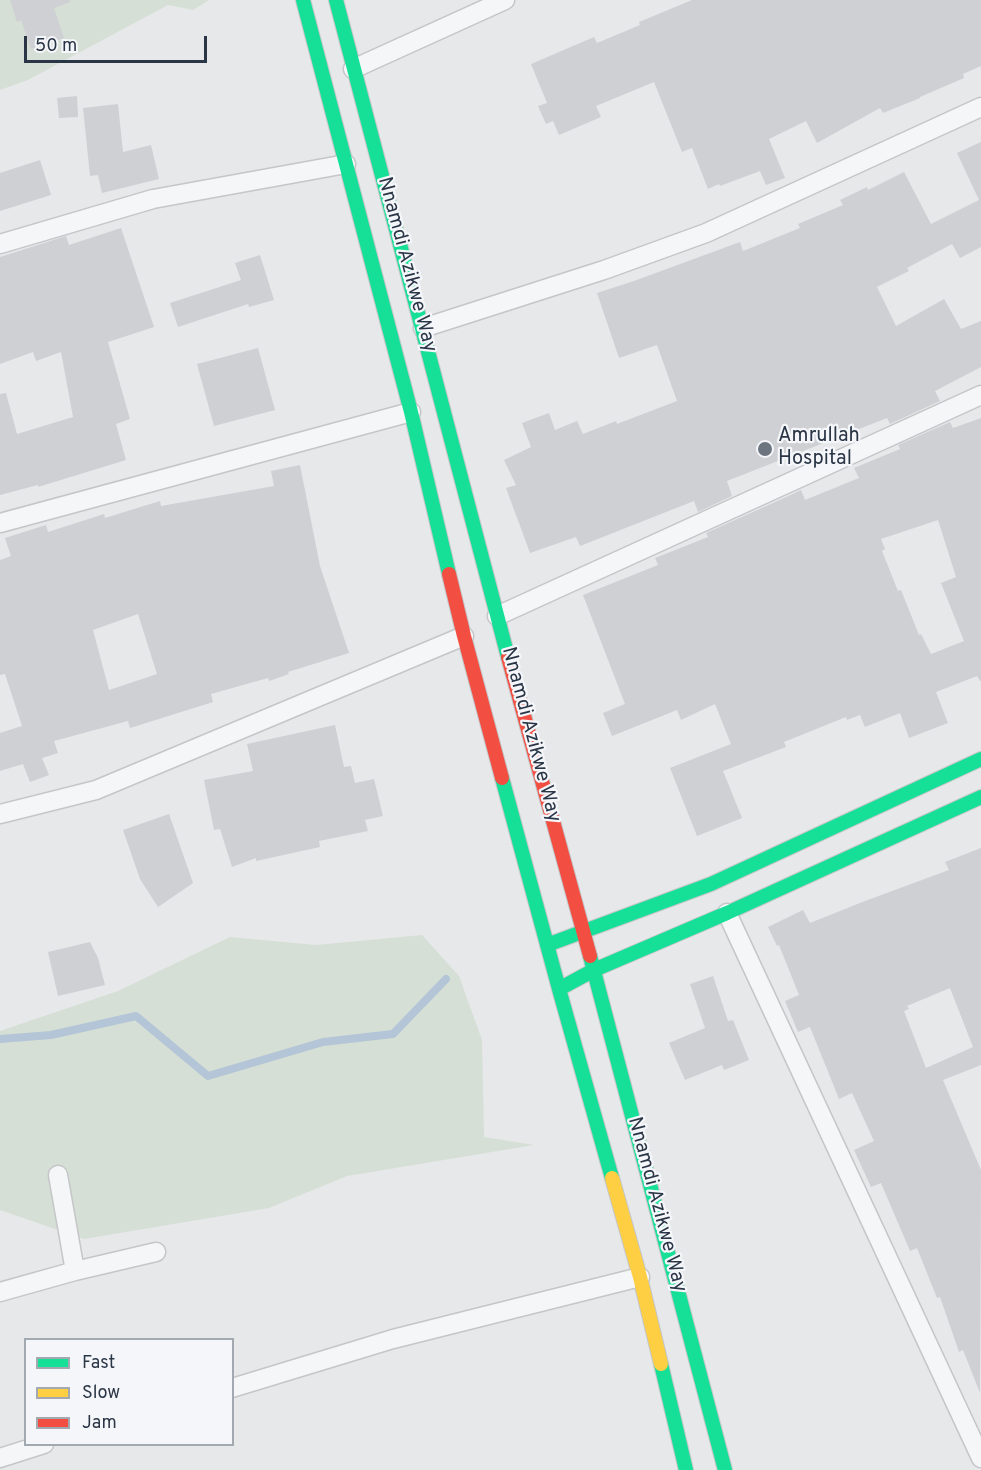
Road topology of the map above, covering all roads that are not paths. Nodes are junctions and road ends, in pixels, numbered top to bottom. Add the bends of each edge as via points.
1 (303, 0) edge
2 (336, 0) edge
3 (505, 0) edge
4 (353, 69) junction
5 (981, 107) edge
6 (346, 164) junction
7 (0, 244) edge
8 (423, 328) junction
9 (981, 395) edge
10 (411, 412) junction
11 (0, 523) edge
12 (497, 616) junction
13 (464, 636) junction
14 (981, 759) edge
15 (981, 797) edge
16 (0, 814) edge
17 (727, 914) junction
18 (584, 932) junction
19 (547, 945) junction
20 (594, 970) junction
21 (559, 989) junction
22 (58, 1174) dead end
23 (156, 1252) dead end
24 (75, 1271) junction
25 (640, 1277) junction
26 (0, 1292) edge
27 (234, 1387) edge
28 (38, 1446) edge
29 (0, 1458) edge
30 (981, 1458) edge
31 (686, 1470) edge
32 (725, 1470) edge

1 - 6 main road, Nnamdi Azikwe Way
2 - 4 main road, Nnamdi Azikwe Way
3 - 4 street
4 - 8 main road, Nnamdi Azikwe Way
5 - 8 street via 706,233
6 - 7 street via 153,199
6 - 10 main road, Nnamdi Azikwe Way
8 - 12 main road, Nnamdi Azikwe Way
9 - 12 street
10 - 11 street
10 - 13 main road, Nnamdi Azikwe Way
12 - 18 main road, Nnamdi Azikwe Way
13 - 16 street via 96,790
13 - 19 main road, Nnamdi Azikwe Way
14 - 18 main road via 711,884
15 - 17 main road
17 - 20 main road
17 - 30 street
18 - 19 main road
18 - 20 main road, Nnamdi Azikwe Way
19 - 21 main road, Nnamdi Azikwe Way
20 - 21 main road
20 - 32 main road, Nnamdi Azikwe Way
21 - 25 main road, Nnamdi Azikwe Way
22 - 24 street
23 - 24 street
24 - 26 street
25 - 27 street via 393,1339
25 - 31 main road, Nnamdi Azikwe Way
28 - 29 street

